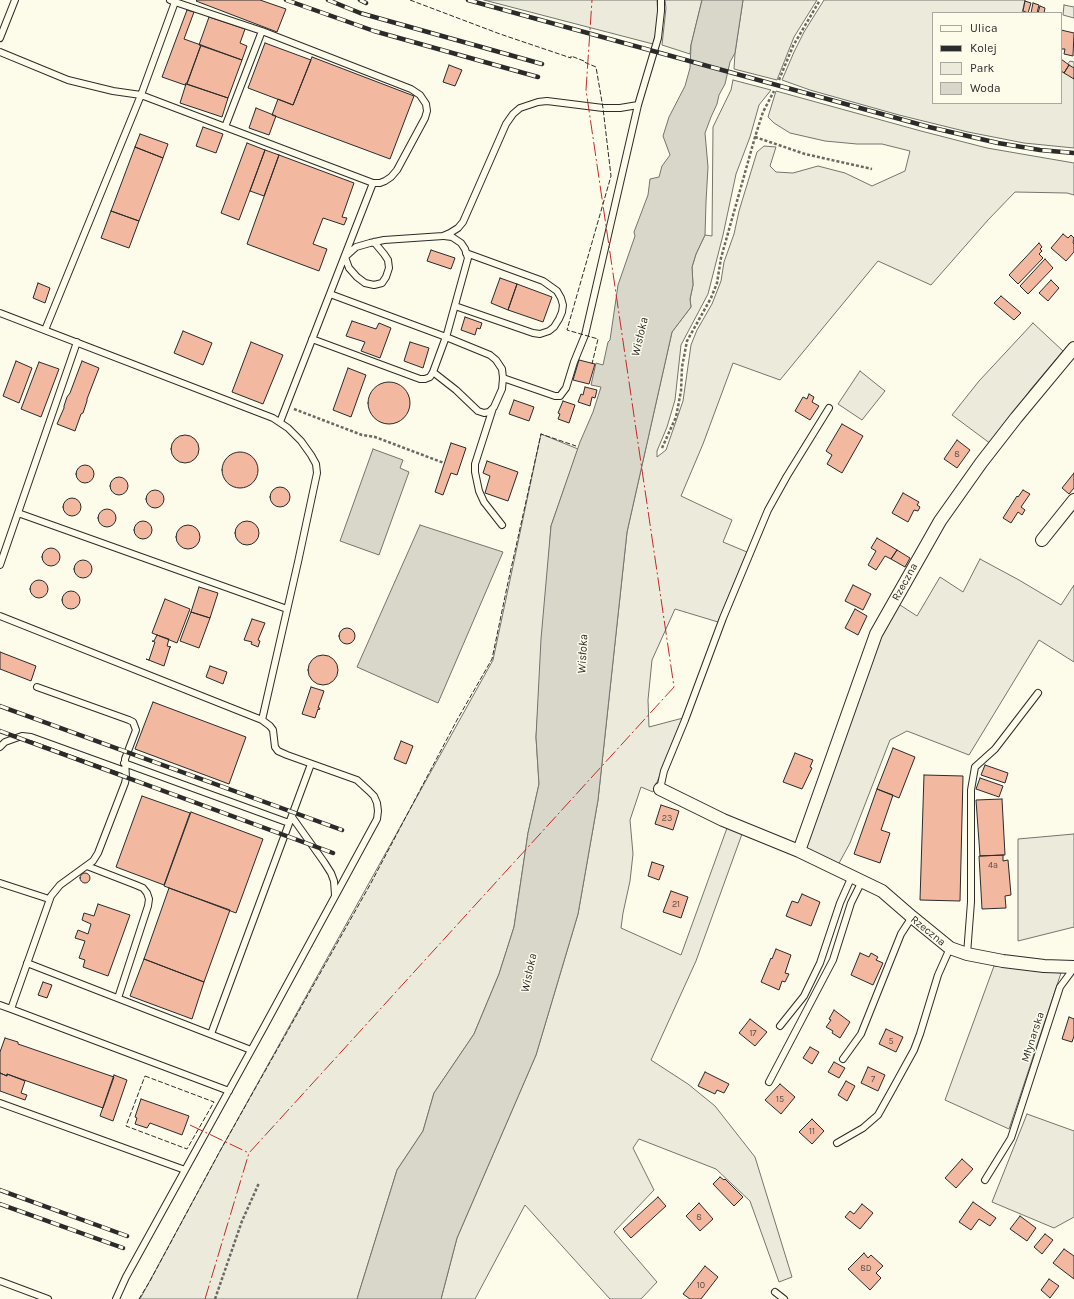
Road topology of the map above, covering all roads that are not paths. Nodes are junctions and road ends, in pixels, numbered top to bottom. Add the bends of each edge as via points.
1 (15, 0) edge
2 (661, 0) edge
3 (172, 1) edge
4 (262, 31) junction
5 (0, 38) edge
6 (0, 52) edge
7 (141, 95) junction
8 (638, 105) junction
9 (224, 127) junction
10 (373, 183) junction
11 (443, 236) junction
12 (374, 242) junction
13 (466, 253) junction
14 (345, 257) junction
15 (330, 294) junction
16 (455, 306) junction
17 (0, 313) edge
18 (46, 330) junction
19 (446, 337) junction
20 (312, 339) junction
21 (77, 342) junction
22 (1074, 348) edge
23 (433, 372) junction
24 (503, 378) junction
25 (494, 406) junction
26 (829, 408) dead end
27 (280, 422) junction
28 (1074, 500) edge
29 (18, 512) junction
30 (502, 525) dead end
31 (1042, 540) dead end
32 (0, 565) edge
33 (287, 608) junction
34 (0, 616) edge
35 (37, 687) dead end
36 (1038, 693) dead end
37 (262, 720) junction
38 (0, 747) edge
39 (124, 762) junction
40 (312, 764) junction
41 (125, 771) junction
42 (660, 789) joint
43 (290, 820) junction
44 (799, 851) junction
45 (87, 866) junction
46 (857, 878) junction
47 (0, 883) edge
48 (335, 895) junction
49 (49, 899) junction
50 (912, 917) junction
51 (950, 948) junction
52 (967, 954) junction
53 (27, 963) junction
54 (1074, 968) edge
55 (118, 998) junction
56 (0, 1005) edge
57 (11, 1009) junction
58 (780, 1026) dead end
59 (211, 1034) junction
60 (251, 1050) junction
61 (843, 1059) dead end
62 (769, 1082) dead end
63 (229, 1092) junction
64 (0, 1103) edge
65 (837, 1143) dead end
66 (185, 1170) junction
67 (986, 1180) dead end
68 (0, 1281) edge
69 (775, 1292) dead end
70 (48, 1299) edge
71 (116, 1299) edge
72 (784, 1299) edge

1 - 5 lane
2 - 8 lane via 658,38
3 - 4 lane
3 - 7 lane
4 - 9 lane
4 - 10 lane via 420,94 426,104 425,118 397,170 380,184
6 - 7 lane via 68,80
7 - 9 lane
7 - 18 lane
8 - 11 lane via 603,108 547,101 520,108 506,124 463,222 458,228
8 - 24 lane via 585,335 571,368 566,388 560,396 555,396
9 - 10 lane
10 - 14 lane
11 - 12 lane
11 - 13 lane via 461,242
12 - 14 lane via 356,247
12 - 14 lane via 388,260 390,268 382,283 374,285 357,277 349,268
13 - 16 lane via 467,265
13 - 16 lane via 543,281 557,291 563,305 562,312 554,327 540,334 533,334
14 - 15 lane
15 - 19 lane
15 - 20 lane
16 - 19 lane
17 - 18 lane
18 - 21 lane
19 - 23 lane
19 - 24 lane via 490,355 502,369
20 - 23 lane via 420,379 430,377
20 - 27 lane
21 - 27 lane
21 - 29 lane
22 - 44 street, Rzeczna via 981,463 940,521 876,634
23 - 25 lane via 478,411 484,414
24 - 25 lane via 502,388
25 - 30 lane via 474,472 484,502
26 - 42 lane, Rzeczna via 768,510 723,618 686,720 664,771
27 - 33 lane via 307,449 317,468
28 - 31 street
29 - 32 lane
29 - 33 lane
33 - 37 lane
34 - 37 lane
35 - 39 lane via 133,722 136,733
36 - 52 lane via 995,749 975,767 971,790 972,902
37 - 40 lane via 273,730 273,743 278,751
38 - 41 lane via 5,742 22,736 31,737
39 - 41 lane
39 - 43 lane
40 - 43 lane
40 - 48 lane via 357,780 369,790 377,803 376,819
41 - 45 lane via 125,783 98,853
42 - 44 street, Rzeczna via 723,820
43 - 48 lane via 331,873
43 - 59 lane
44 - 46 street, Rzeczna
45 - 49 lane via 54,890
45 - 55 lane via 143,888 149,900
46 - 50 street, Rzeczna via 882,891
46 - 58 lane via 840,903 820,964 804,996
46 - 62 lane via 833,960
47 - 49 lane
48 - 60 lane
49 - 53 lane
50 - 51 street, Rzeczna
50 - 61 lane via 902,934 861,1034
51 - 52 street, Rzeczna
51 - 65 lane via 938,975 914,1050 878,1115 863,1128
52 - 54 street, Rzeczna via 1023,964
53 - 55 lane
53 - 57 lane
54 - 67 lane, Młynarska via 1060,987 1011,1138
55 - 59 lane
56 - 57 lane
57 - 63 lane
59 - 60 lane
60 - 63 lane
63 - 66 lane
64 - 66 lane
66 - 71 lane
68 - 70 lane
69 - 72 lane

